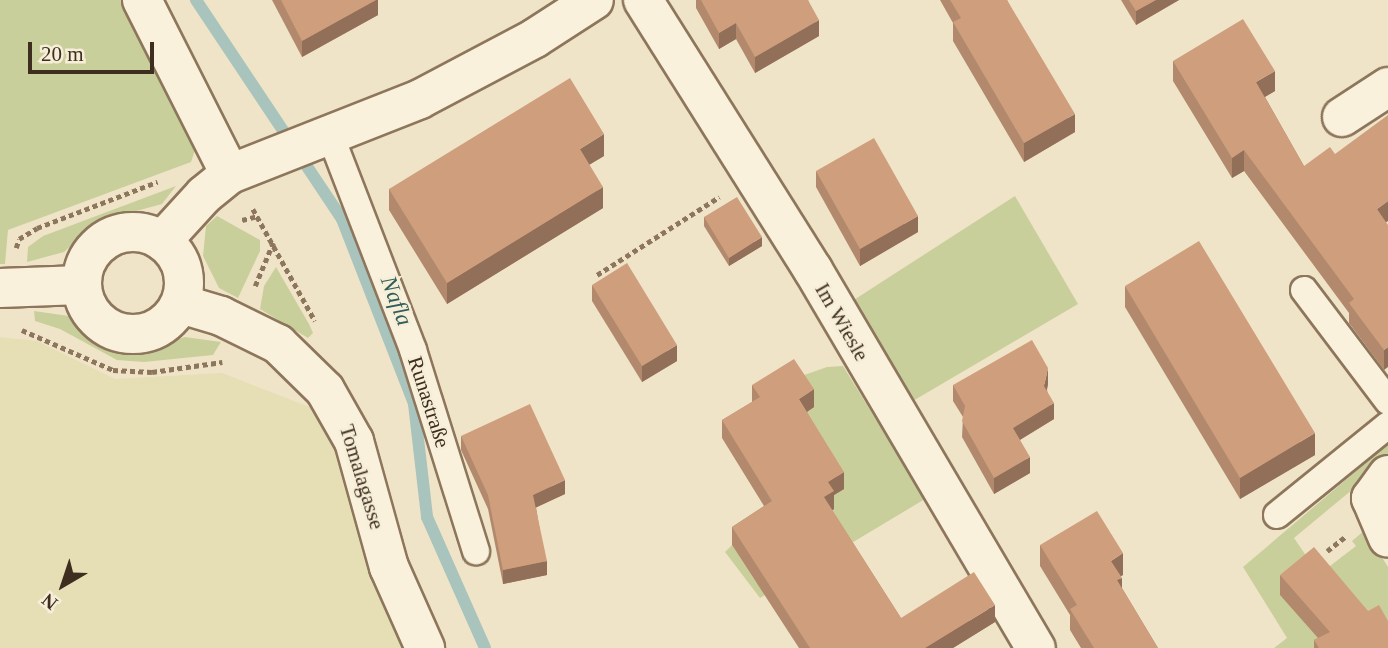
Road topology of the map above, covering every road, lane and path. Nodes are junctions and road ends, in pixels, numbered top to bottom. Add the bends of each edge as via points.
1 (142, 0) edge
2 (594, 0) edge
3 (643, 0) edge
4 (1388, 88) edge
5 (1342, 117) dead end
6 (319, 141) junction
7 (230, 174) junction
8 (752, 176) junction
9 (165, 180) dead end
10 (258, 216) dead end
11 (162, 241) junction
12 (273, 242) junction
13 (8, 272) edge
14 (597, 275) dead end
15 (81, 285) junction
16 (1304, 290) dead end
17 (252, 292) dead end
18 (181, 304) junction
19 (12, 330) dead end
20 (318, 331) dead end
21 (224, 357) dead end
22 (1388, 401) edge
23 (1388, 425) edge
24 (1388, 475) edge
25 (1277, 514) dead end
26 (1388, 538) edge
27 (476, 551) dead end
28 (425, 648) edge
29 (1036, 648) edge

1 - 7 street
2 - 6 street via 535,38 420,99
3 - 8 street, Im Wiesle
4 - 5 street
6 - 7 street via 270,155
6 - 27 lane, Runastraße via 413,350
7 - 11 street
8 - 14 path
8 - 29 street, Im Wiesle
9 - 13 path via 25,234 16,245
10 - 12 path
11 - 15 street via 140,233 116,234 90,254
11 - 18 street via 183,269
12 - 17 path
12 - 20 path
13 - 15 street
15 - 18 street via 94,317 124,334 157,329
16 - 22 lane
18 - 28 street, Tomalagasse via 221,316 278,344 325,390 354,441 389,567
19 - 21 path via 36,334 113,370 152,372 221,365
23 - 25 lane
24 - 26 street via 1371,498

